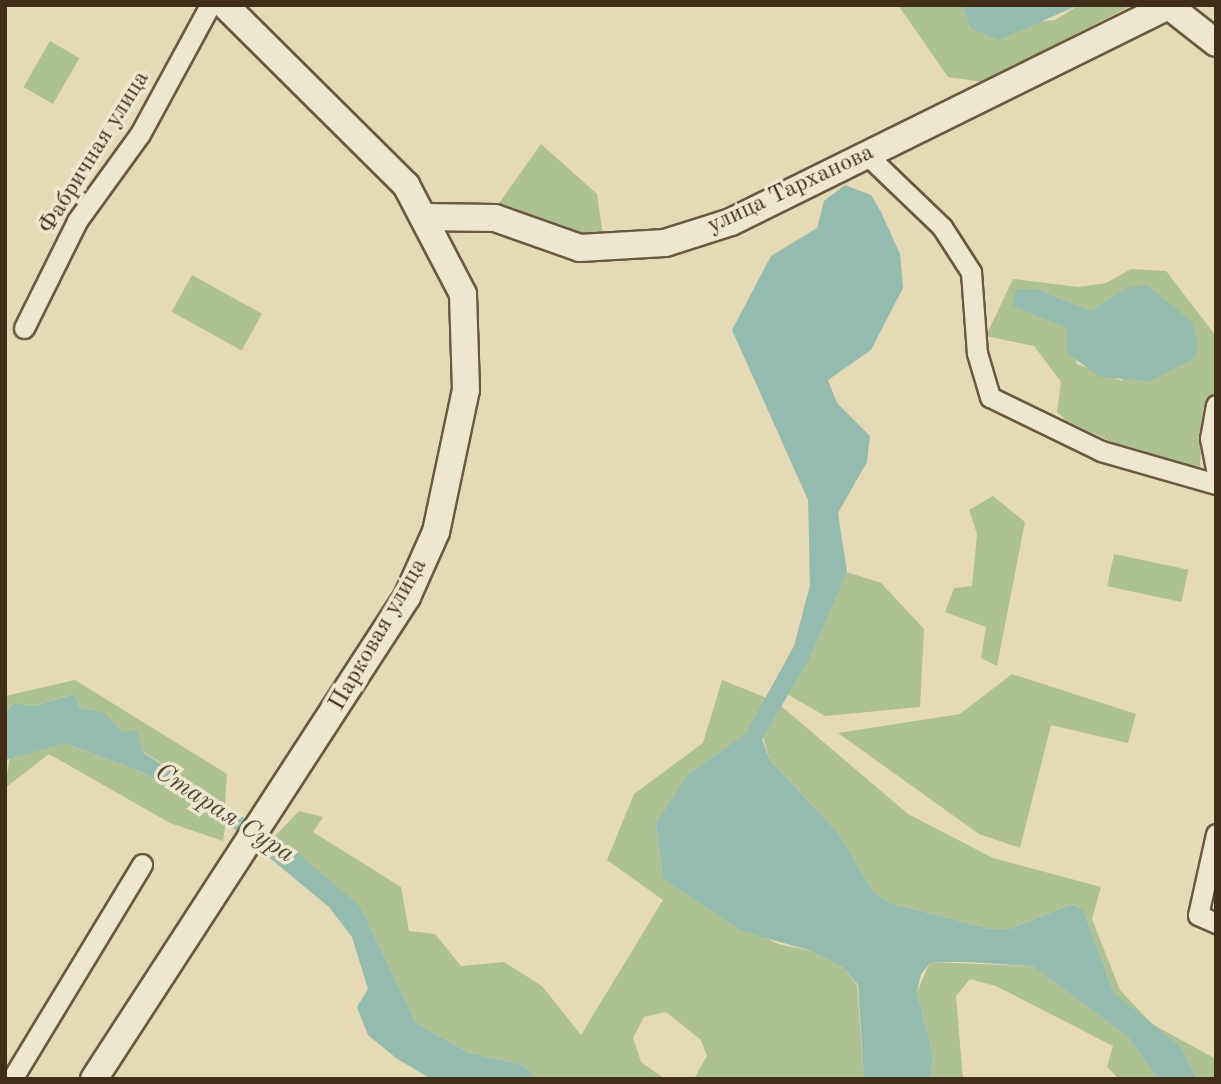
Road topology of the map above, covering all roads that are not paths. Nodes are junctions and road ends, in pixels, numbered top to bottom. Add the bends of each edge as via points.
1 (210, 5) edge
2 (225, 5) edge
3 (1170, 6) edge
4 (1216, 43) edge
5 (867, 155) junction
6 (424, 217) junction
7 (24, 328) dead end
8 (1216, 405) edge
9 (1216, 469) edge
10 (1216, 484) edge
11 (1216, 834) edge
12 (142, 864) dead end
13 (1207, 919) edge
14 (12, 1079) edge
15 (94, 1079) edge

1 - 7 street, Фабричная улица via 140,134 77,221
2 - 6 main road via 406,185
3 - 4 main road
3 - 5 main road, улица Тарханова
5 - 6 main road, улица Тарханова via 731,222 664,243 580,248 495,218
5 - 10 street via 942,227 971,272 977,353 990,397 1101,451
6 - 15 main road, Парковая улица via 463,295 466,390 453,473 436,532 407,597 302,766 228,871
8 - 9 street via 1210,438
11 - 13 street
12 - 14 street

